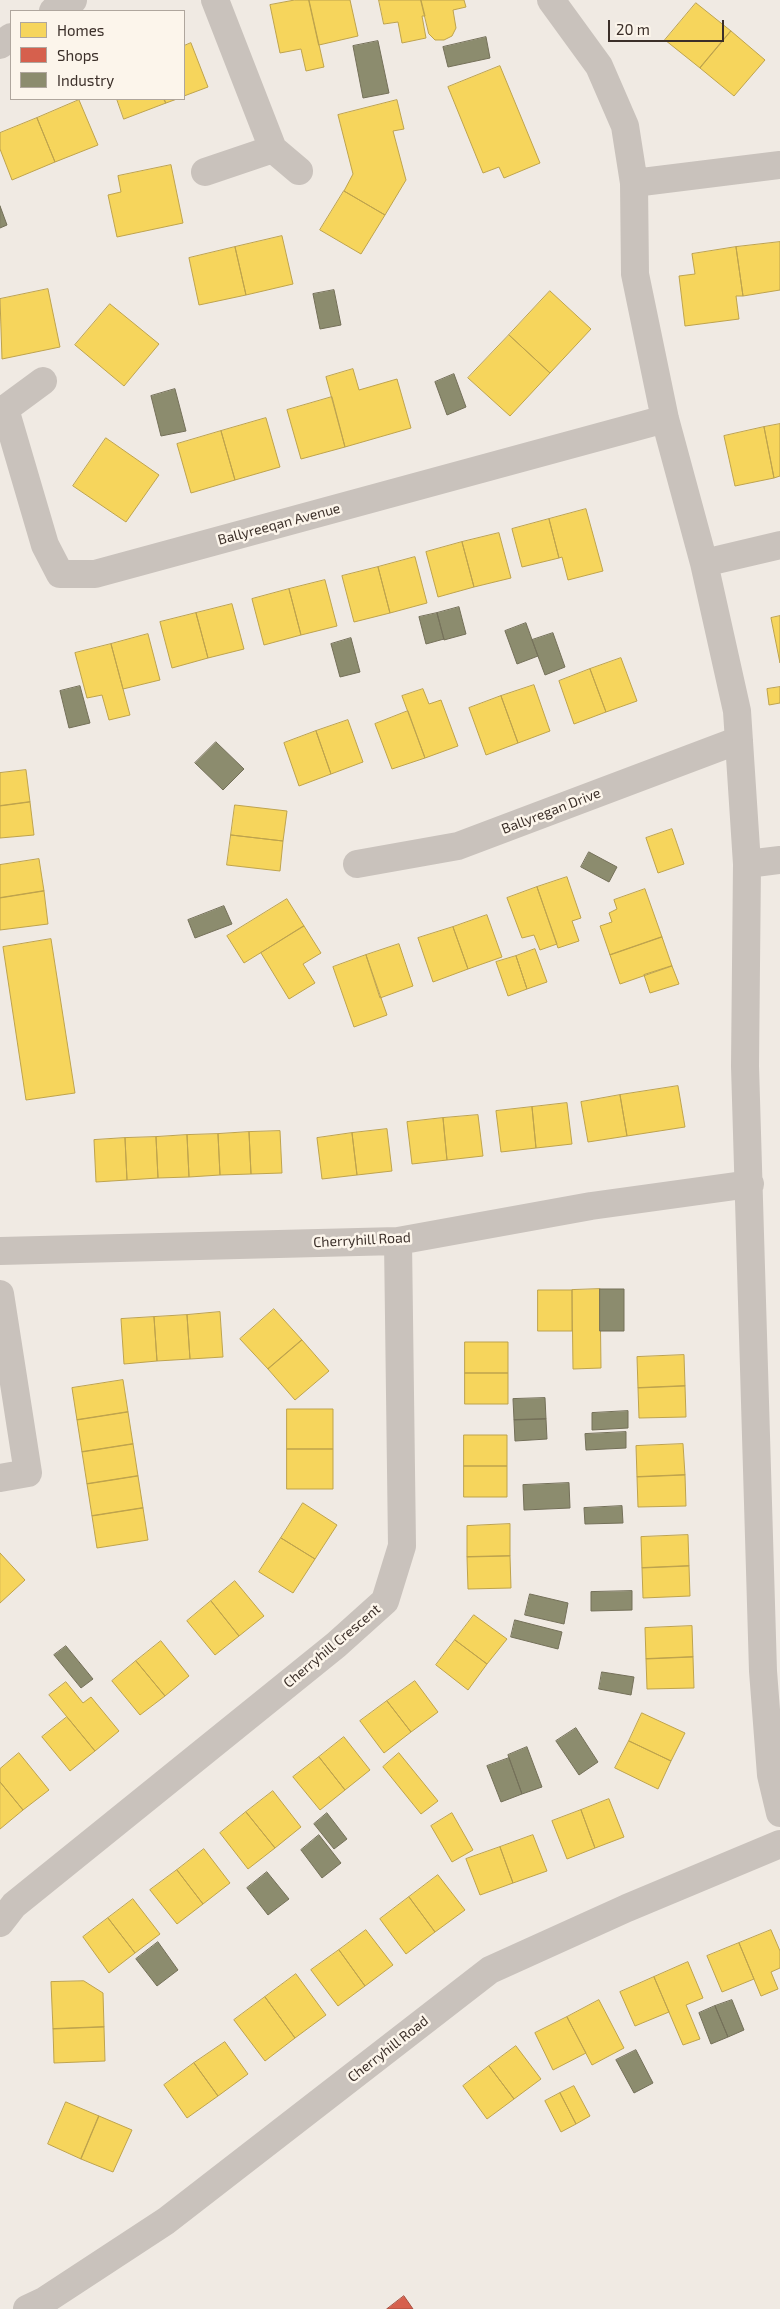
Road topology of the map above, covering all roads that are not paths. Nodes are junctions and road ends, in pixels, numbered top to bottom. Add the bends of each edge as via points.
1 (73, 0) edge
2 (215, 0) edge
3 (551, 0) edge
4 (55, 10) edge
5 (273, 149) junction
6 (780, 165) edge
7 (299, 171) dead end
8 (205, 172) dead end
9 (634, 184) junction
10 (43, 381) dead end
11 (3, 409) edge
12 (666, 419) junction
13 (780, 545) edge
14 (704, 563) junction
15 (739, 740) junction
16 (780, 860) edge
17 (358, 864) dead end
18 (747, 864) junction
19 (750, 1184) junction
20 (398, 1241) junction
21 (0, 1251) edge
22 (0, 1294) edge
23 (0, 1478) edge
24 (780, 1813) edge
25 (780, 1844) edge
26 (0, 1923) edge
27 (26, 2309) edge

1 - 4 street
2 - 5 street
3 - 9 street via 599,66 625,126
5 - 7 street
5 - 8 street
6 - 9 street
9 - 12 street via 636,274
10 - 11 street, Ballyreeqan Avenue
11 - 12 street, Ballyreeqan Avenue via 45,546 60,574 95,574
12 - 14 street
13 - 14 street
14 - 15 street via 737,711
15 - 17 street, Ballyregan Drive via 458,846
15 - 18 street
16 - 18 street
18 - 19 street via 745,1066
19 - 20 street, Cherryhill Road via 591,1206
19 - 24 street via 763,1671 771,1775
20 - 21 street, Cherryhill Road
20 - 26 street, Cherryhill Crescent via 402,1546 385,1601 336,1645 14,1905
22 - 23 street via 28,1473
25 - 27 street, Cherryhill Road via 490,1970 166,2221 44,2301

